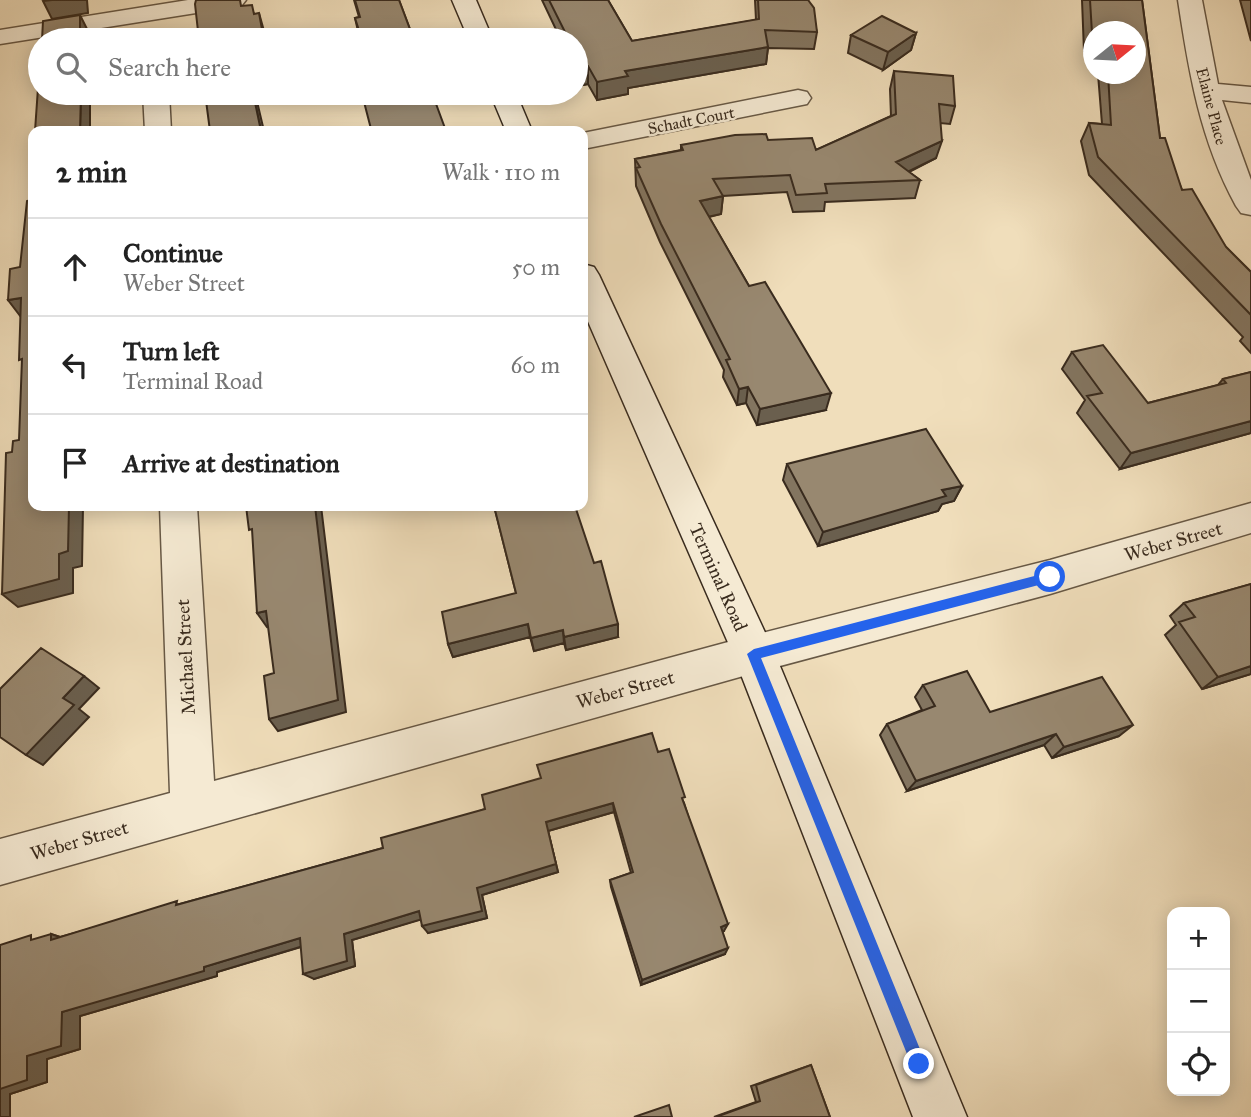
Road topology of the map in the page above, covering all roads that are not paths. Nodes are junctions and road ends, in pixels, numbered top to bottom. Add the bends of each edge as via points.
1 (234, 0) edge
2 (464, 0) edge
3 (1189, 0) edge
4 (151, 7) edge
5 (45, 28) edge
6 (152, 28) edge
7 (476, 28) edge
8 (28, 31) edge
9 (0, 37) edge
10 (1205, 90) junction
11 (1251, 95) edge
12 (798, 99) dead end
13 (157, 105) edge
14 (508, 105) edge
15 (158, 126) edge
16 (517, 126) edge
17 (588, 140) edge
18 (1251, 206) edge
19 (588, 286) edge
20 (178, 511) edge
21 (1251, 518) edge
22 (754, 654) junction
23 (193, 807) junction
24 (0, 862) edge
25 (940, 1117) edge

1 - 4 street
2 - 7 street
3 - 10 street, Elaine Place
4 - 5 street
4 - 6 street
8 - 9 street
10 - 11 street
10 - 18 street, Elaine Place via 1237,184
12 - 17 street, Schadt Court
13 - 15 street
14 - 16 street
19 - 22 street, Terminal Road
20 - 23 street, Michael Street
21 - 22 street, Weber Street via 1050,577
22 - 23 street, Weber Street
22 - 25 street, Terminal Road
23 - 24 street, Weber Street

